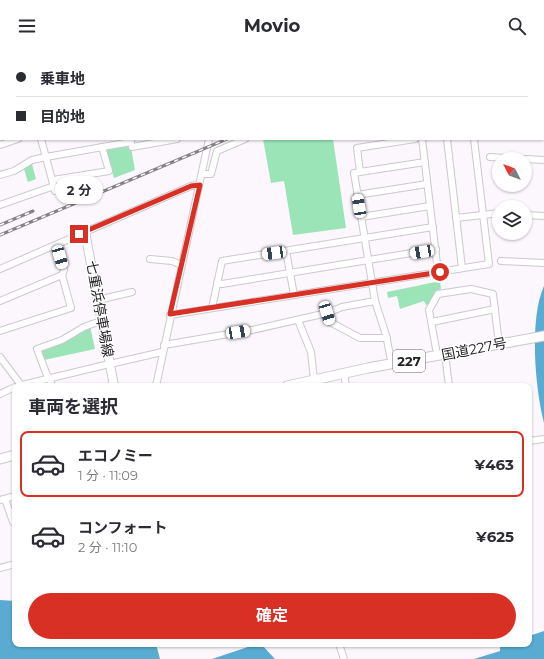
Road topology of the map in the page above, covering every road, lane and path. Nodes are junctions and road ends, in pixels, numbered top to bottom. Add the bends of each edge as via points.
1 (15, 140) edge
2 (41, 140) edge
3 (131, 140) edge
4 (171, 140) edge
5 (209, 140) edge
6 (243, 140) edge
7 (409, 140) edge
8 (422, 140) edge
9 (447, 140) edge
10 (474, 140) edge
11 (115, 142) edge
12 (0, 145) edge
13 (102, 147) junction
14 (132, 147) dead end
15 (46, 157) junction
16 (532, 159) edge
17 (544, 160) edge
18 (425, 162) junction
19 (360, 172) junction
20 (202, 174) junction
21 (0, 175) edge
22 (427, 184) junction
23 (200, 185) junction
24 (54, 186) junction
25 (357, 195) junction
26 (0, 205) edge
27 (430, 206) junction
28 (492, 214) edge
29 (483, 215) junction
30 (532, 215) edge
31 (544, 216) edge
32 (361, 217) junction
33 (456, 218) junction
34 (433, 227) junction
35 (85, 232) junction
36 (364, 238) junction
37 (56, 245) junction
38 (436, 249) junction
39 (286, 251) junction
40 (150, 259) dead end
41 (368, 261) junction
42 (501, 261) dead end
43 (179, 264) dead end
44 (544, 264) edge
45 (0, 268) edge
46 (462, 268) junction
47 (438, 272) junction
48 (290, 273) junction
49 (62, 275) junction
50 (216, 283) junction
51 (372, 283) junction
52 (132, 292) dead end
53 (294, 296) junction
54 (98, 300) junction
55 (375, 301) junction
56 (0, 302) edge
57 (212, 308) junction
58 (495, 309) junction
59 (327, 313) junction
60 (170, 314) junction
61 (298, 320) junction
62 (98, 322) dead end
63 (432, 322) junction
64 (0, 331) edge
65 (544, 336) edge
66 (386, 338) junction
67 (499, 344) junction
68 (164, 345) junction
69 (436, 349) dead end
70 (162, 352) junction
71 (445, 354) junction
72 (0, 357) edge
73 (108, 364) junction
74 (392, 365) junction
75 (344, 373) junction
76 (49, 378) junction
77 (314, 380) junction
78 (19, 383) edge
79 (32, 383) edge
80 (51, 383) edge
81 (113, 383) edge
82 (157, 383) edge
83 (300, 383) edge
84 (346, 383) edge
85 (449, 383) edge
86 (12, 389) edge
87 (0, 394) edge
88 (544, 439) edge
89 (532, 441) edge
90 (12, 456) edge
91 (0, 459) edge
92 (12, 497) edge
93 (2, 499) edge
94 (12, 520) edge
95 (12, 565) edge
96 (0, 568) edge
97 (340, 647) edge
98 (344, 659) edge

1 - 12 street
2 - 15 street
3 - 11 street
4 - 14 street
5 - 20 street
6 - 20 street via 217,151 211,174
7 - 19 street via 357,148
8 - 18 street
9 - 33 street
10 - 29 street
11 - 13 street
13 - 15 street
13 - 24 street via 109,171
15 - 21 street via 32,160 14,171
15 - 24 street
16 - 17 street
18 - 19 street
18 - 22 street
19 - 25 street via 354,173
20 - 23 street
22 - 25 street
22 - 27 street
23 - 35 street via 191,186
23 - 60 street
24 - 26 street
25 - 32 street
27 - 32 street
27 - 34 street
28 - 29 street
29 - 33 street
29 - 46 street via 489,264
30 - 31 street
32 - 36 street
33 - 46 street
34 - 36 street
34 - 38 street
35 - 37 street
35 - 54 main road, 七重浜停車場線
36 - 39 street
36 - 41 street
37 - 45 street
37 - 49 street via 64,270
38 - 41 street
38 - 47 street
39 - 48 street
39 - 50 street via 222,260
40 - 43 street
41 - 48 street
41 - 51 street
42 - 44 street
46 - 47 street
47 - 51 street
48 - 50 street
48 - 53 street
49 - 56 street
49 - 64 street via 71,308
50 - 57 street
51 - 53 street
51 - 55 street
52 - 54 street
53 - 57 street
54 - 73 main road, 七重浜停車場線
55 - 59 street via 342,307
55 - 66 street
57 - 60 street
58 - 63 street
58 - 63 street via 493,294 471,288 438,294 429,310
58 - 67 street
59 - 61 street
59 - 66 street via 330,322 360,338
60 - 68 street
61 - 68 street
61 - 77 street via 311,352
62 - 76 street via 37,349
63 - 69 street
65 - 67 highway, 国道227号 / 227
66 - 74 street
67 - 71 highway, 国道227号 / 227
68 - 70 street
70 - 73 street
70 - 82 street
71 - 74 highway, 国道227号 / 227
71 - 85 street
72 - 78 street
73 - 76 street
73 - 81 main road, 七重浜停車場線
74 - 75 highway, 国道227号 / 227
75 - 77 highway, 国道227号 / 227
75 - 84 street
76 - 79 street
76 - 80 street
77 - 83 highway, 国道227号 / 227
86 - 87 street
88 - 89 street
90 - 91 highway
92 - 93 street
93 - 94 street
95 - 96 street
97 - 98 street

